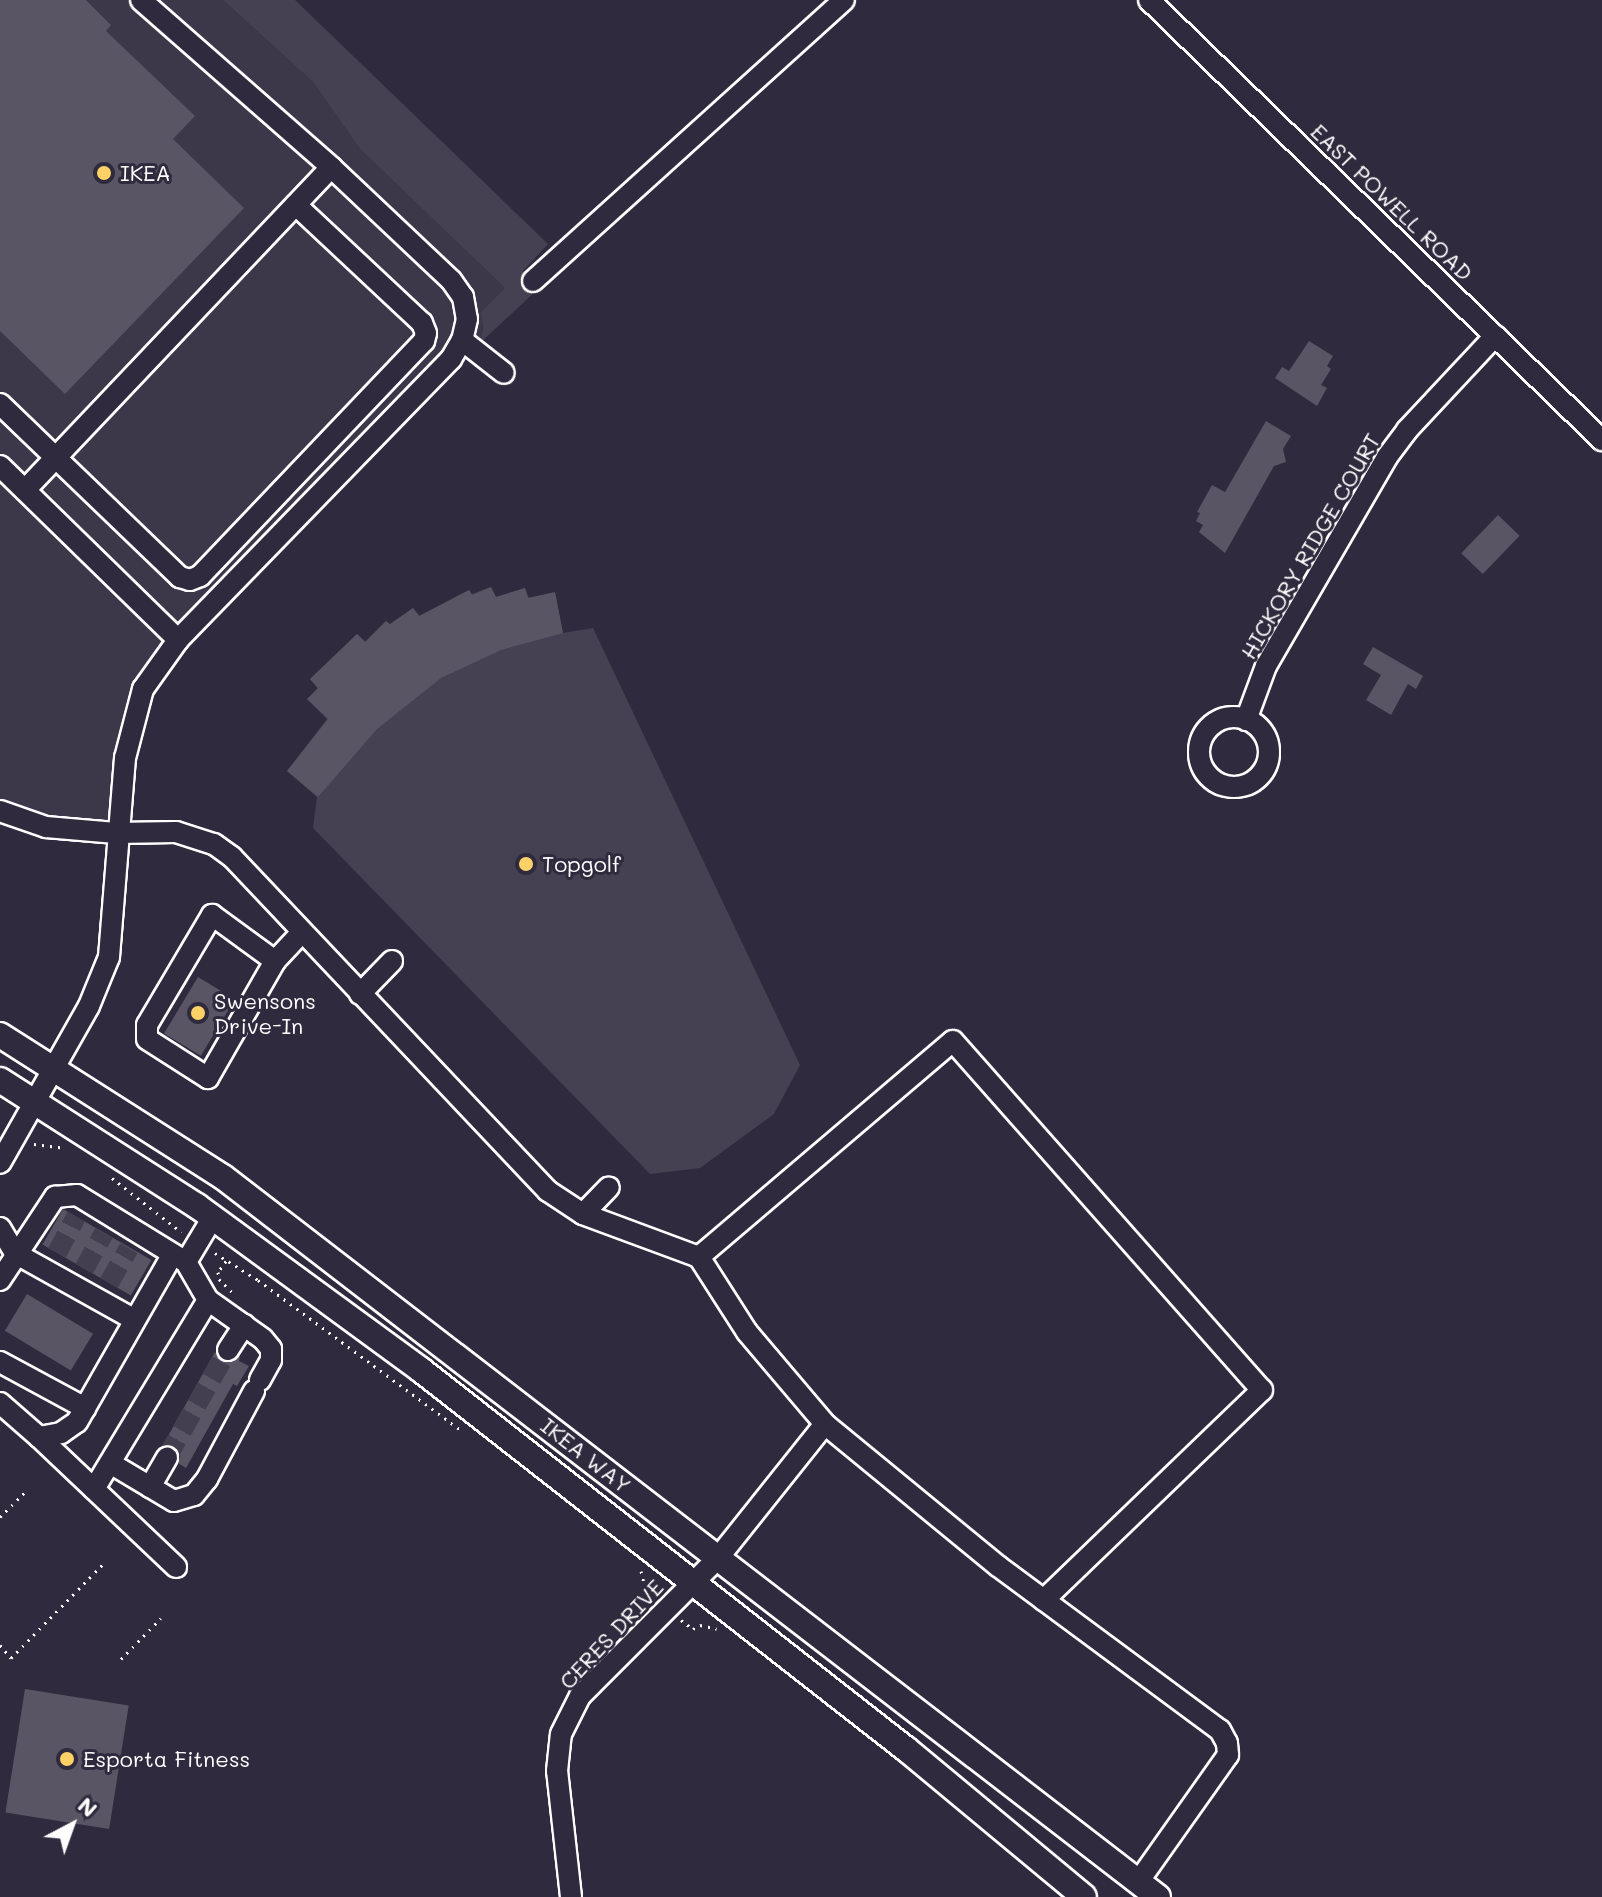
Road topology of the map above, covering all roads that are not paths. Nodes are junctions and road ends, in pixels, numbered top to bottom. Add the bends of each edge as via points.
1 (141, 0) edge
2 (844, 0) edge
3 (1149, 0) edge
4 (331, 167) junction
5 (296, 205) junction
6 (533, 281) dead end
7 (1495, 336) junction
8 (462, 340) junction
9 (504, 373) dead end
10 (0, 404) edge
11 (1602, 440) edge
12 (56, 458) junction
13 (0, 466) edge
14 (25, 490) junction
15 (178, 640) junction
16 (1246, 720) dead end
17 (0, 811) edge
18 (116, 833) junction
19 (301, 933) junction
20 (275, 961) junction
21 (392, 961) dead end
22 (360, 994) junction
23 (0, 1035) edge
24 (54, 1067) junction
25 (0, 1080) edge
26 (35, 1101) junction
27 (0, 1163) edge
28 (609, 1187) dead end
29 (583, 1214) junction
30 (213, 1217) junction
31 (0, 1228) edge
32 (8, 1254) edge
33 (699, 1257) junction
34 (179, 1258) junction
35 (0, 1280) edge
36 (216, 1306) junction
37 (135, 1320) junction
38 (244, 1325) junction
39 (228, 1350) tunnel mouth
40 (0, 1362) edge
41 (0, 1403) edge
42 (85, 1408) junction
43 (825, 1424) junction
44 (39, 1437) junction
45 (167, 1457) tunnel mouth
46 (110, 1463) junction
47 (150, 1487) junction
48 (94, 1489) junction
49 (718, 1558) junction
50 (176, 1567) dead end
51 (695, 1582) junction
52 (1044, 1600) junction
53 (1148, 1890) edge
54 (571, 1897) edge
55 (1084, 1897) edge

1 - 4 street
2 - 6 street
3 - 7 street, EAST POWELL ROAD
4 - 5 street
4 - 8 street via 451,280 463,297 467,319
5 - 12 street
5 - 12 street via 422,323 424,341 397,370 200,576 190,580 180,577
7 - 11 street, EAST POWELL ROAD
7 - 16 street, HICKORY RIDGE COURT via 1387,457 1266,666
8 - 9 street
8 - 15 street via 451,359
10 - 12 street
12 - 14 street
13 - 14 street
14 - 15 street
15 - 18 street via 143,689 125,758
17 - 18 street via 46,827
18 - 19 street via 176,832 214,844
18 - 24 street via 109,957 89,1006
19 - 20 street
19 - 22 street
20 - 20 street via 212,915 147,1025 147,1039 208,1078
21 - 22 street
22 - 29 street via 548,1191
23 - 24 main road, IKEA WAY
24 - 26 street
24 - 49 main road, IKEA WAY via 223,1177
25 - 26 main road, IKEA WAY
26 - 27 street
26 - 30 main road, IKEA WAY
28 - 29 street
29 - 33 street
30 - 34 street via 198,1243
30 - 51 main road, IKEA WAY
31 - 32 street
32 - 34 street via 55,1197 77,1195 81,1209 134,1240
32 - 35 street
32 - 37 street via 52,1262 105,1292
33 - 43 street via 747,1332
33 - 52 street via 953,1041 1262,1390
34 - 36 street
34 - 37 street
36 - 38 street
36 - 46 street
37 - 42 street
38 - 39 street
38 - 47 street via 271,1349 271,1360 261,1362 257,1386 207,1479 194,1495 174,1501
40 - 42 street
41 - 44 street
42 - 44 street via 61,1433
43 - 49 street, CERES DRIVE
43 - 52 street
44 - 48 street
45 - 47 street
46 - 47 street
46 - 48 street
48 - 50 street
49 - 51 street, CERES DRIVE
49 - 53 main road, IKEA WAY
51 - 54 street, CERES DRIVE via 580,1696 561,1734 557,1771
51 - 55 main road, IKEA WAY
52 - 53 street via 1220,1730 1227,1743 1228,1755

